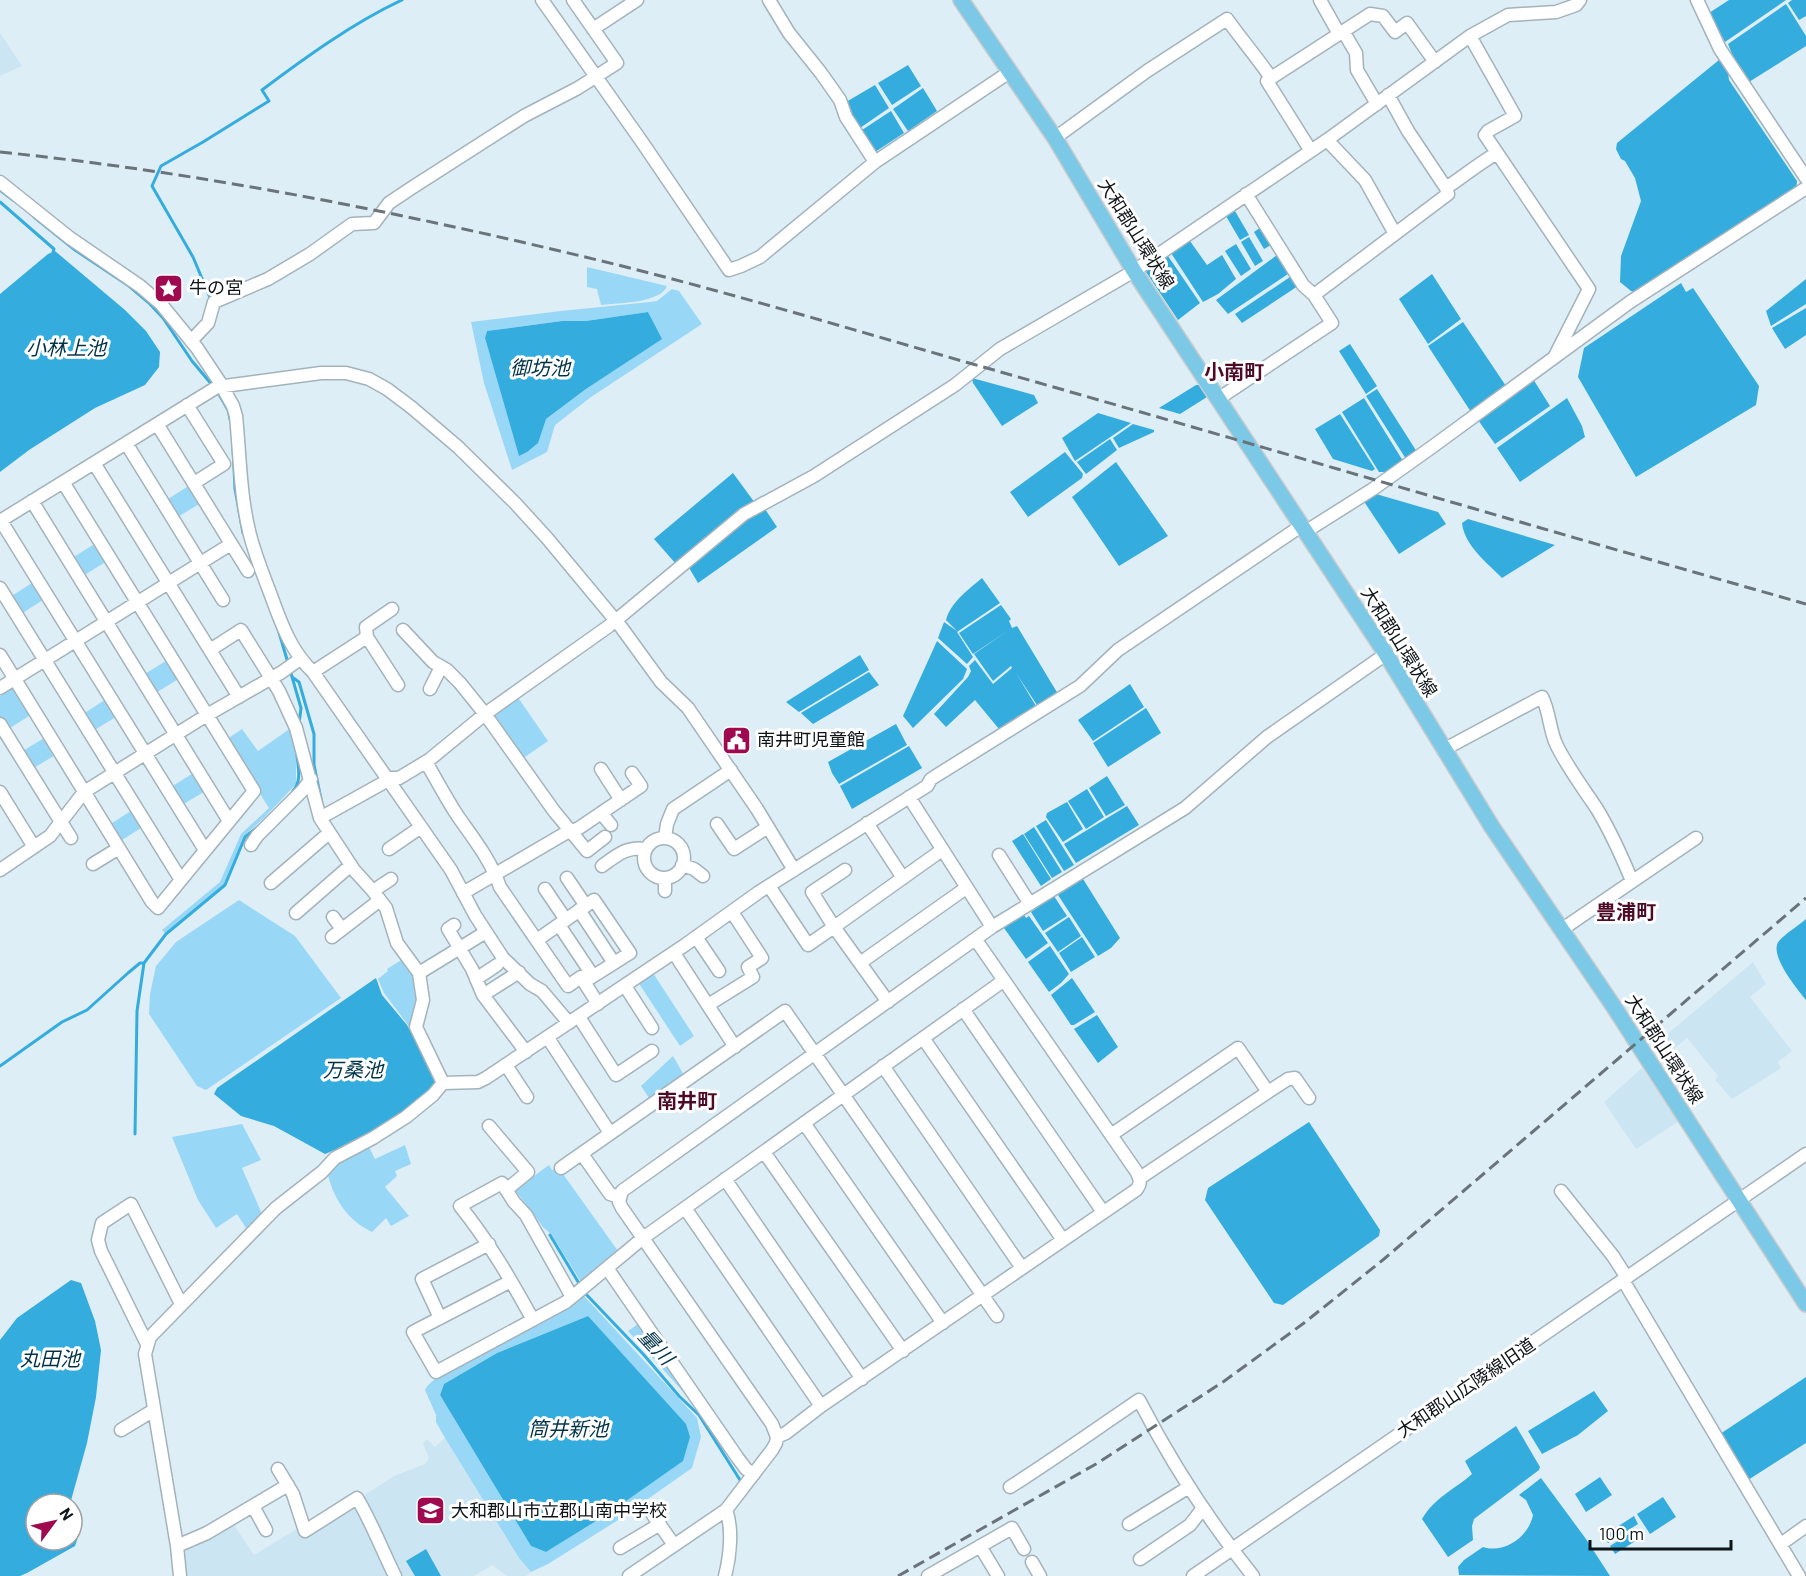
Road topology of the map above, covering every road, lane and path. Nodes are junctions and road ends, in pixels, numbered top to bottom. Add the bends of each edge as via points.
1 (542, 0) edge
2 (573, 0) edge
3 (637, 0) edge
4 (770, 0) edge
5 (961, 0) edge
6 (1320, 0) edge
7 (1581, 0) edge
8 (1697, 0) edge
9 (593, 29) junction
10 (1341, 33) junction
11 (1470, 36) junction
12 (1434, 62) junction
13 (1011, 71) junction
14 (596, 76) junction
15 (1271, 78) junction
16 (1388, 95) junction
17 (1377, 104) junction
18 (1055, 138) junction
19 (1327, 140) junction
20 (1311, 151) junction
21 (1497, 153) junction
22 (875, 162) junction
23 (1806, 178) edge
24 (0, 182) edge
25 (1446, 188) junction
26 (1806, 188) edge
27 (1246, 194) junction
28 (1394, 232) junction
29 (1134, 271) junction
30 (1314, 295) junction
31 (191, 341) junction
32 (1554, 357) junction
33 (217, 387) junction
34 (1218, 399) junction
35 (187, 405) junction
36 (157, 424) junction
37 (126, 443) junction
38 (94, 463) junction
39 (63, 482) junction
40 (194, 483) junction
41 (32, 501) junction
42 (1, 521) edge
43 (1303, 529) junction
44 (231, 544) junction
45 (200, 564) junction
46 (248, 571) dead end
47 (168, 583) junction
48 (0, 588) edge
49 (223, 600) dead end
50 (137, 602) junction
51 (392, 609) dead end
52 (616, 621) junction
53 (106, 622) junction
54 (403, 630) dead end
55 (367, 637) junction
56 (76, 641) junction
57 (210, 650) junction
58 (1386, 654) junction
59 (0, 655) edge
60 (45, 660) junction
61 (297, 661) junction
62 (441, 667) junction
63 (314, 672) junction
64 (276, 676) junction
65 (14, 679) junction
66 (398, 685) dead end
67 (0, 688) edge
68 (430, 689) dead end
69 (239, 697) junction
70 (485, 714) junction
71 (207, 715) junction
72 (0, 724) edge
73 (176, 734) junction
74 (1443, 750) junction
75 (145, 754) junction
76 (426, 762) junction
77 (601, 769) dead end
78 (731, 770) junction
79 (115, 773) junction
80 (632, 773) dead end
81 (310, 779) junction
82 (388, 780) junction
83 (0, 792) edge
84 (84, 792) junction
85 (909, 797) junction
86 (621, 800) junction
87 (602, 813) junction
88 (320, 818) junction
89 (229, 821) junction
90 (61, 822) junction
91 (867, 823) junction
92 (717, 824) dead end
93 (611, 825) dead end
94 (421, 827) junction
95 (768, 827) junction
96 (572, 831) junction
97 (329, 833) junction
98 (605, 837) dead end
99 (71, 838) dead end
100 (665, 838) junction
101 (1696, 838) dead end
102 (251, 845) dead end
103 (34, 847) junction
104 (119, 848) junction
105 (389, 849) dead end
106 (646, 849) junction
107 (205, 850) junction
108 (942, 850) junction
109 (999, 855) dead end
110 (93, 864) dead end
111 (351, 865) junction
112 (682, 865) junction
113 (1, 866) edge
114 (602, 866) dead end
115 (794, 870) junction
116 (845, 870) dead end
117 (496, 873) junction
118 (703, 876) dead end
119 (567, 878) dead end
120 (903, 878) junction
121 (391, 879) dead end
122 (181, 880) junction
123 (1632, 881) junction
124 (271, 883) dead end
125 (769, 886) junction
126 (966, 888) junction
127 (544, 889) dead end
128 (463, 893) junction
129 (377, 895) junction
130 (1030, 904) junction
131 (583, 908) junction
132 (732, 912) junction
133 (296, 913) dead end
134 (333, 917) dead end
135 (562, 922) junction
136 (453, 925) dead end
137 (834, 927) junction
138 (992, 927) junction
139 (1561, 930) junction
140 (486, 932) junction
141 (696, 937) junction
142 (537, 940) junction
143 (976, 940) junction
144 (459, 949) junction
145 (674, 953) junction
146 (614, 963) junction
147 (860, 963) junction
148 (497, 965) dead end
149 (719, 971) dead end
150 (519, 972) junction
151 (419, 973) junction
152 (476, 979) junction
153 (589, 979) junction
154 (1003, 981) junction
155 (625, 986) junction
156 (483, 995) junction
157 (888, 1002) junction
158 (598, 1004) junction
159 (708, 1005) junction
160 (963, 1009) junction
161 (574, 1020) junction
162 (652, 1028) dead end
163 (548, 1038) junction
164 (923, 1038) junction
165 (735, 1047) junction
166 (652, 1051) dead end
167 (526, 1052) junction
168 (815, 1054) junction
169 (506, 1065) junction
170 (883, 1066) junction
171 (443, 1083) junction
172 (1268, 1092) junction
173 (843, 1095) junction
174 (527, 1097) dead end
175 (1309, 1098) dead end
176 (804, 1123) junction
177 (489, 1126) dead end
178 (609, 1133) junction
179 (1111, 1135) junction
180 (764, 1152) junction
181 (582, 1154) junction
182 (1806, 1154) edge
183 (561, 1168) dead end
184 (1140, 1178) junction
185 (725, 1179) junction
186 (506, 1190) junction
187 (1561, 1191) dead end
188 (619, 1197) junction
189 (1740, 1200) junction
190 (685, 1208) junction
191 (1103, 1212) junction
192 (643, 1238) junction
193 (1063, 1240) junction
194 (489, 1244) junction
195 (607, 1268) junction
196 (1022, 1268) junction
197 (1625, 1279) junction
198 (512, 1281) junction
199 (578, 1291) junction
200 (982, 1295) junction
201 (180, 1304) junction
202 (1806, 1304) edge
203 (997, 1317) dead end
204 (440, 1318) junction
205 (533, 1320) junction
206 (943, 1323) junction
207 (147, 1344) junction
208 (903, 1351) junction
209 (862, 1379) junction
210 (821, 1406) junction
211 (154, 1410) junction
212 (121, 1430) dead end
213 (777, 1437) junction
214 (278, 1469) dead end
215 (754, 1474) junction
216 (288, 1485) junction
217 (1010, 1487) dead end
218 (1189, 1487) junction
219 (252, 1506) junction
220 (1203, 1508) junction
221 (726, 1510) junction
222 (1129, 1524) dead end
223 (1806, 1526) edge
224 (266, 1530) dead end
225 (1781, 1544) junction
226 (674, 1545) junction
227 (177, 1546) junction
228 (980, 1546) junction
229 (620, 1548) dead end
230 (1024, 1549) dead end
231 (1231, 1549) junction
232 (1140, 1559) dead end
233 (1032, 1562) dead end
234 (944, 1572) edge
235 (180, 1576) edge
236 (395, 1576) edge
237 (629, 1576) edge
238 (725, 1576) edge
239 (928, 1576) edge
240 (998, 1576) edge
241 (1040, 1576) edge
242 (1192, 1576) edge
243 (1252, 1576) edge
244 (1799, 1576) edge

1 - 14 street
2 - 9 street
3 - 9 street
4 - 22 street via 789,33 832,88
5 - 13 main road, 大和郡山環状線
6 - 10 street
7 - 11 street via 1556,12 1508,15
8 - 23 street via 1720,49
9 - 14 street via 617,63
10 - 12 street via 1370,14 1383,16 1395,32 1407,23
10 - 15 street
10 - 17 street via 1356,53 1357,70
11 - 12 street
11 - 21 street via 1515,116 1485,135
12 - 16 street
13 - 18 main road, 大和郡山環状線
13 - 22 street
14 - 22 street via 729,270 760,256
14 - 31 street via 399,196 374,223 351,224 268,279 214,302 208,323
15 - 18 street via 1227,19
15 - 20 street via 1267,81
16 - 17 street
16 - 25 street
17 - 19 street
18 - 29 main road, 大和郡山環状線
19 - 20 street
19 - 28 street via 1365,180
20 - 27 street
21 - 25 street
21 - 32 street via 1589,289
24 - 31 street via 70,238 140,286 161,304
25 - 28 street via 1448,194
26 - 32 street via 1630,302
27 - 29 street
27 - 30 street via 1303,285
28 - 30 street
29 - 34 main road, 大和郡山環状線
29 - 52 street via 1000,349 954,386 814,476 744,514
30 - 34 street via 1332,323
31 - 33 street
32 - 43 street via 1372,489
33 - 35 street
33 - 52 street via 345,373 387,389 458,447 515,503
33 - 61 street via 236,416 240,481 250,537
34 - 43 main road, 大和郡山環状線
35 - 36 street
35 - 40 street via 224,464
36 - 37 street
36 - 40 street
37 - 38 street
37 - 45 street
38 - 39 street
38 - 47 street
39 - 41 street
39 - 50 street
40 - 44 street
41 - 42 street
41 - 53 street
42 - 56 street
43 - 58 main road, 大和郡山環状線
43 - 85 street via 1118,650 1080,686 960,760
44 - 45 street
44 - 46 street
45 - 47 street
45 - 49 street
47 - 50 street
47 - 57 street
48 - 60 street
50 - 53 street
50 - 71 street
51 - 55 street via 366,627
52 - 70 street
52 - 78 street via 661,682 682,700
53 - 56 street
53 - 73 street
54 - 62 street
55 - 63 street
55 - 66 street
56 - 60 street
56 - 75 street
57 - 64 street via 241,630
57 - 69 street
58 - 74 main road, 大和郡山環状線
58 - 130 street via 1267,737 1185,808
59 - 65 street
60 - 65 street
60 - 79 street
61 - 63 street
61 - 64 street
62 - 68 street
62 - 70 street
63 - 82 street
64 - 69 street
64 - 81 street via 301,740
65 - 67 street
65 - 84 street
69 - 71 street
70 - 76 street
70 - 96 street
71 - 73 street
71 - 89 street via 254,791
72 - 90 street
73 - 75 street
73 - 89 street
74 - 123 street via 1542,697 1556,743 1598,811
74 - 139 main road, 大和郡山環状線
75 - 79 street
75 - 107 street
76 - 82 street
76 - 117 street
77 - 86 street
78 - 95 street
78 - 100 street via 673,809
79 - 84 street
79 - 122 street
80 - 86 street via 641,786
81 - 88 street
81 - 102 street
82 - 88 street
82 - 94 street
83 - 103 street
84 - 90 street
84 - 104 street
85 - 91 street
85 - 108 street
86 - 87 street
87 - 93 street
87 - 96 street
88 - 97 street
89 - 107 street
90 - 99 street
90 - 103 street
91 - 115 street
91 - 120 street
92 - 95 street via 734,849
94 - 105 street
94 - 128 street
95 - 115 street
96 - 98 street via 587,851
96 - 117 street
97 - 111 street
97 - 124 street
100 - 106 street
100 - 112 street via 680,846
101 - 123 street
103 - 113 street
104 - 110 street
104 - 122 street via 158,908
106 - 112 street via 648,871 665,884
106 - 114 street via 627,849
107 - 122 street
108 - 120 street
108 - 126 street
109 - 130 street
111 - 129 street
111 - 133 street
112 - 118 street
115 - 125 street
116 - 137 street via 812,892
117 - 128 street
117 - 142 street via 500,887
119 - 131 street
120 - 137 street
121 - 129 street
123 - 139 street
125 - 132 street
125 - 137 street via 808,945
126 - 138 street
126 - 147 street
127 - 135 street
128 - 140 street
129 - 134 street via 337,933
129 - 151 street via 390,918 397,943
130 - 138 street
131 - 135 street
131 - 146 street
131 - 146 street via 594,900 630,953
132 - 141 street
132 - 159 street via 762,958 748,968 753,976
135 - 142 street
135 - 153 street
136 - 144 street via 448,928
137 - 147 street
138 - 143 street
139 - 189 main road, 大和郡山環状線
140 - 144 street
140 - 150 street via 503,958
141 - 145 street
141 - 149 street
142 - 153 street via 567,986 581,977
143 - 154 street
143 - 157 street
144 - 151 street
144 - 152 street
145 - 155 street
145 - 159 street
146 - 153 street
147 - 157 street
148 - 152 street
150 - 156 street
150 - 161 street
151 - 171 street via 423,1000 416,1027
152 - 156 street
153 - 158 street
154 - 160 street
154 - 179 street
155 - 158 street
155 - 162 street
156 - 167 street
157 - 168 street
158 - 161 street
159 - 165 street
160 - 164 street
160 - 191 street
161 - 163 street
161 - 166 street via 615,1075
163 - 167 street
163 - 178 street
164 - 170 street
164 - 193 street
165 - 168 street via 785,1011
165 - 178 street
167 - 169 street
168 - 173 street
168 - 188 street via 627,1187
169 - 171 street via 478,1082
169 - 174 street
170 - 173 street
170 - 196 street
171 - 201 street via 394,1125 335,1158 256,1227
172 - 175 street via 1295,1078
172 - 179 street via 1238,1048
172 - 184 street
173 - 176 street
173 - 200 street
176 - 180 street
176 - 206 street
177 - 186 street via 528,1172
178 - 181 street
179 - 184 street
180 - 185 street
180 - 208 street
181 - 183 street
181 - 188 street via 610,1194
182 - 189 street, 大和郡山広陵線旧道
184 - 191 street via 1136,1190
185 - 190 street
185 - 209 street
186 - 194 street via 502,1183 460,1206
186 - 199 street
187 - 197 street via 1607,1248
188 - 192 street
189 - 197 street, 大和郡山広陵線旧道
189 - 202 main road, 大和郡山環状線
190 - 192 street
190 - 210 street
191 - 193 street
192 - 195 street
192 - 213 street via 776,1430
193 - 196 street
194 - 198 street
194 - 204 street via 422,1279
195 - 199 street
195 - 215 street via 737,1457
196 - 200 street
197 - 225 street
197 - 231 street, 大和郡山広陵線旧道
198 - 204 street
198 - 205 street
199 - 205 street
200 - 203 street
200 - 206 street
201 - 207 street
201 - 207 street via 131,1204 102,1222 98,1240 101,1251
204 - 205 street via 413,1332 436,1372
206 - 208 street
207 - 211 street via 145,1354
208 - 209 street
209 - 210 street
210 - 213 street
211 - 212 street
211 - 227 street
213 - 215 street
214 - 216 street
215 - 221 street
216 - 219 street
216 - 236 street via 305,1531 357,1498
217 - 218 street via 1139,1400
218 - 220 street
218 - 222 street
219 - 224 street
219 - 227 street
220 - 231 street
220 - 232 street via 1190,1525
221 - 226 street
221 - 238 street via 729,1542
223 - 225 street
225 - 244 street
226 - 229 street via 657,1520
226 - 237 street
227 - 235 street
228 - 230 street via 1012,1528
228 - 234 street
228 - 240 street
231 - 242 street, 大和郡山広陵線旧道
231 - 243 street
233 - 241 street
234 - 239 street

